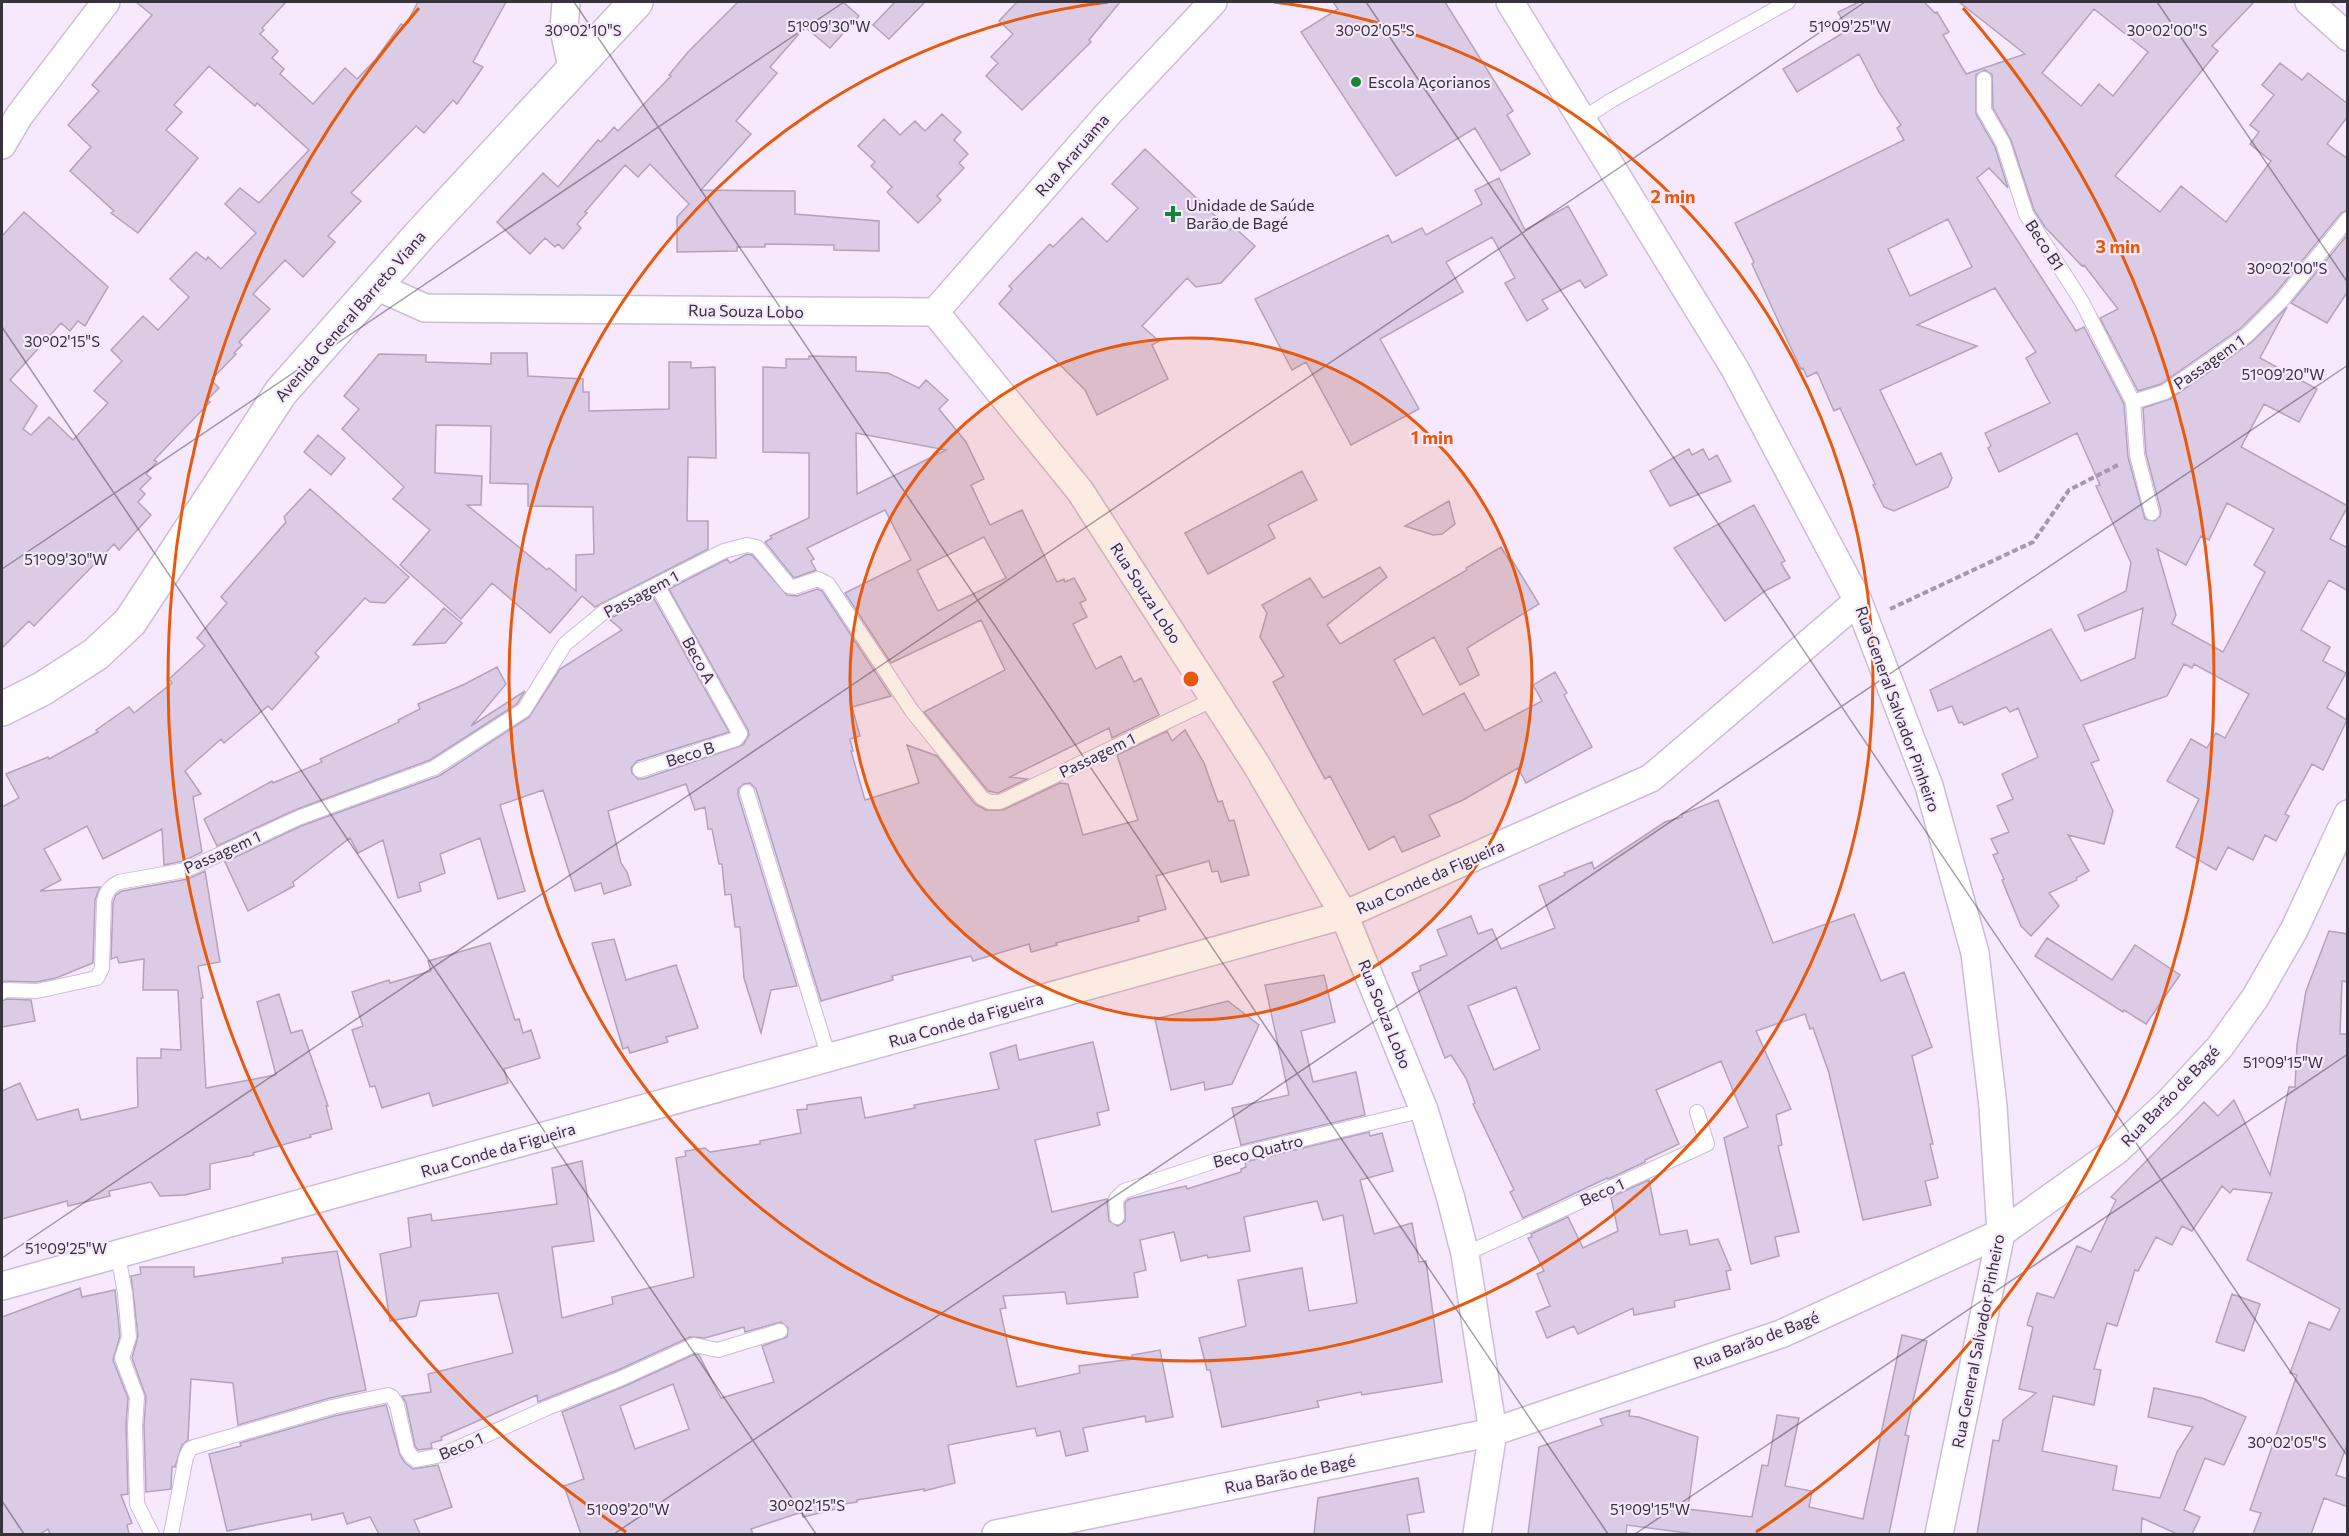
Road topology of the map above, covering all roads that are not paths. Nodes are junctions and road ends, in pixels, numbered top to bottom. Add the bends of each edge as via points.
1 (106, 2) edge
2 (566, 2) edge
3 (636, 2) edge
4 (1213, 2) edge
5 (1510, 2) edge
6 (1788, 2) edge
7 (2309, 2) edge
8 (2348, 37) edge
9 (573, 72) junction
10 (1984, 79) dead end
11 (1582, 119) junction
12 (2, 145) edge
13 (2348, 219) edge
14 (376, 286) junction
15 (935, 312) junction
16 (2133, 402) junction
17 (2152, 513) dead end
18 (657, 585) junction
19 (1862, 611) junction
20 (1214, 699) junction
21 (2, 709) edge
22 (740, 736) joint
23 (640, 770) dead end
24 (747, 792) dead end
25 (2348, 814) edge
26 (1344, 915) junction
27 (2, 992) edge
28 (829, 1058) junction
29 (1424, 1110) junction
30 (1697, 1112) dead end
31 (1118, 1217) dead end
32 (2001, 1233) junction
33 (1465, 1254) junction
34 (118, 1255) junction
35 (2, 1286) edge
36 (780, 1330) dead end
37 (1493, 1432) junction
38 (152, 1534) edge
39 (171, 1534) edge
40 (996, 1534) edge
41 (1477, 1534) edge
42 (1939, 1534) edge

1 - 12 street via 19,116
2 - 9 street via 564,30
3 - 9 street, Avenida General Barreto Viana
4 - 15 street, Rua Araruama via 1107,115
5 - 11 street, Rua General Salvador Pinheiro
6 - 11 lane
7 - 8 street
9 - 14 street, Avenida General Barreto Viana
10 - 16 lane, Beco B1 via 1984,110 2002,142 2026,214 2082,302
11 - 19 street, Rua General Salvador Pinheiro via 1735,369
13 - 16 lane, Passagem 1 via 2282,300 2247,335 2165,392
14 - 15 street, Rua Souza Lobo via 425,308
14 - 21 street, Avenida General Barreto Viana via 281,392 130,622 96,654
15 - 20 street, Rua Souza Lobo via 1080,491
16 - 17 lane via 2137,455
18 - 20 lane, Passagem 1 via 724,551 747,545 761,550 789,586 824,580 912,711 982,798 990,802 1000,802
18 - 22 lane, Beco A
18 - 27 lane, Passagem 1 via 605,611 565,644 524,710 434,768 297,818 186,870 119,882 111,887 105,894 102,968 97,978 37,991
19 - 26 street, Rua Conde da Figueira via 1651,778
19 - 32 street, Rua General Salvador Pinheiro via 1929,786 1975,953 1993,1106
20 - 26 street, Rua Souza Lobo
22 - 23 lane, Beco B
24 - 28 lane
25 - 32 street, Rua Barão de Bagé via 2294,930 2255,998 2219,1048 2116,1152
26 - 28 street, Rua Conde da Figueira
26 - 29 street, Rua Souza Lobo
28 - 34 street, Rua Conde da Figueira
29 - 31 lane, Beco Quatro via 1221,1159 1124,1191 1116,1199
29 - 33 street, Rua Souza Lobo
30 - 33 lane, Beco 1 via 1707,1144
32 - 37 street, Rua Barão de Bagé via 1780,1334
32 - 42 street, Rua General Salvador Pinheiro
33 - 37 street, Rua Souza Lobo
34 - 35 street, Rua Conde da Figueira
34 - 38 lane via 129,1337 122,1358 137,1397 137,1504
36 - 39 lane, Beco 1 via 718,1350 694,1345 423,1460 416,1460 407,1450 397,1405 388,1395 194,1447 186,1457
37 - 40 street, Rua Barão de Bagé
37 - 41 street, Rua Souza Lobo

